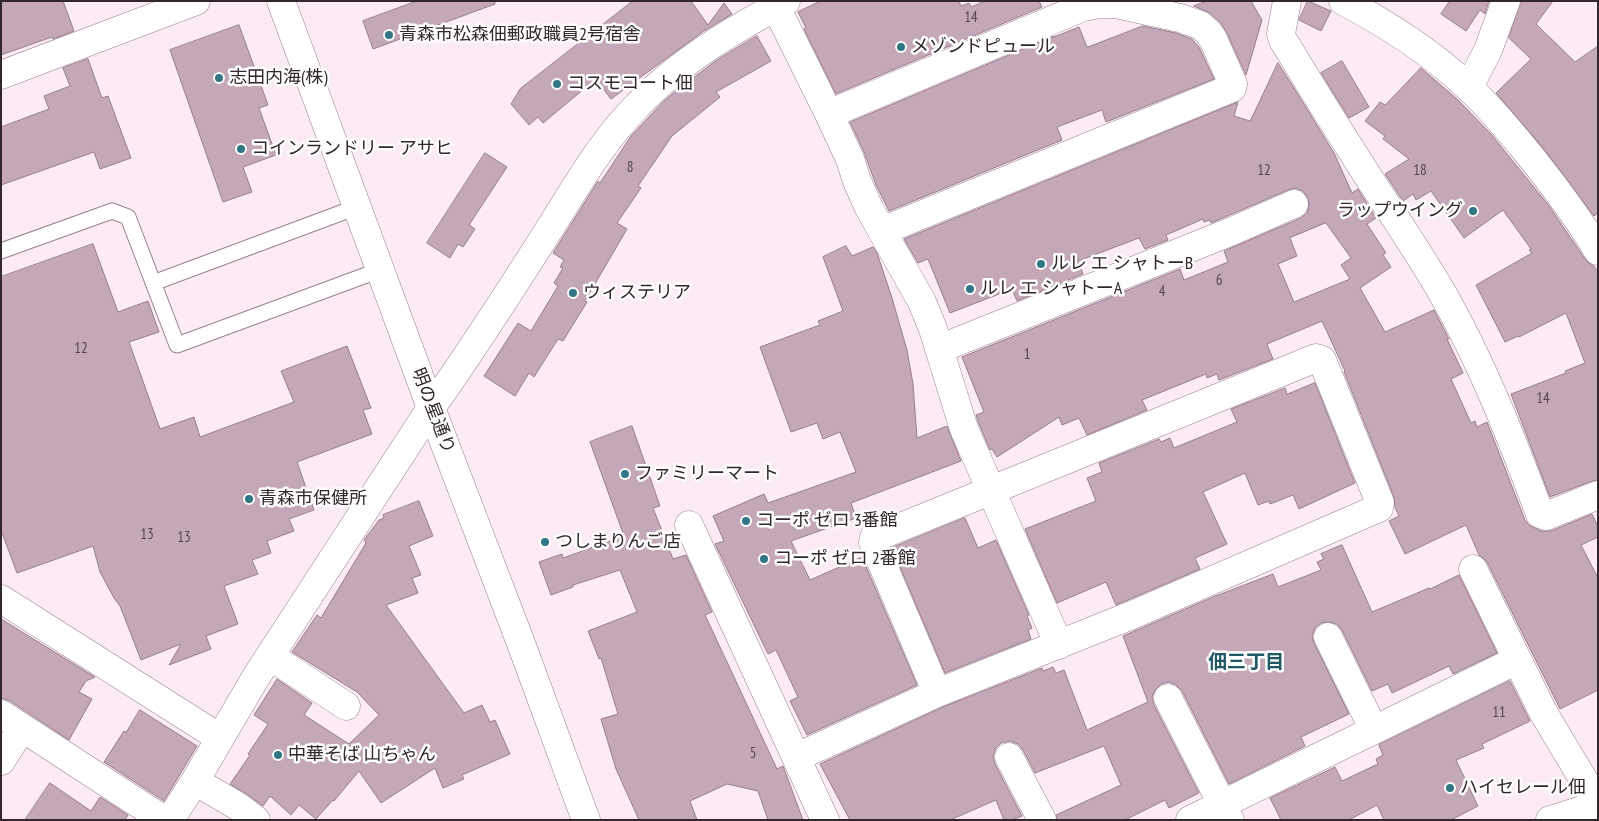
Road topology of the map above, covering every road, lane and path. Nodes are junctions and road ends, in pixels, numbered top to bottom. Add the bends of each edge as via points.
1 (196, 1) edge
2 (281, 1) edge
3 (1287, 1) edge
4 (1343, 1) edge
5 (1506, 1) edge
6 (781, 4) edge
7 (1, 75) edge
8 (1469, 87) junction
9 (829, 114) junction
10 (1294, 204) dead end
11 (357, 208) junction
12 (882, 231) junction
13 (1598, 250) edge
14 (1, 251) edge
15 (380, 270) junction
16 (153, 283) junction
17 (939, 349) junction
18 (431, 408) junction
19 (991, 490) junction
20 (1598, 495) edge
21 (688, 525) dead end
22 (1473, 569) dead end
23 (1, 599) edge
24 (1328, 637) dead end
25 (1059, 645) junction
26 (270, 656) junction
27 (1517, 660) junction
28 (937, 693) junction
29 (1168, 698) dead end
30 (346, 706) dead end
31 (12, 721) edge
32 (1374, 730) junction
33 (220, 738) junction
34 (797, 757) junction
35 (1009, 758) dead end
36 (1, 761) edge
37 (196, 781) junction
38 (1598, 806) edge
39 (1226, 812) edge
40 (164, 820) edge
41 (170, 820) edge
42 (256, 820) edge
43 (586, 820) edge
44 (825, 820) edge
45 (1042, 820) edge
46 (1190, 820) edge
47 (1550, 820) edge

1 - 7 street
2 - 11 street, 明の星通り
3 - 20 street via 1281,34 1283,40 1444,296 1504,419 1540,514 1546,516
4 - 8 street via 1406,39
5 - 8 street via 1488,50
6 - 9 street
6 - 18 street via 682,67 637,105 590,164
8 - 13 street via 1535,162
9 - 12 street
9 - 12 street via 1083,7 1116,4 1180,18 1200,25 1213,39 1232,88
10 - 17 street
11 - 15 street, 明の星通り
11 - 16 lane
12 - 17 street via 922,302
14 - 16 lane via 112,211 128,217
15 - 16 lane via 177,346
15 - 18 street, 明の星通り
17 - 19 street via 962,422
18 - 26 street
18 - 43 street, 明の星通り
19 - 25 street
19 - 25 street via 1316,358 1322,360 1379,508
19 - 28 street via 874,538
21 - 34 street
22 - 27 street
23 - 33 street
24 - 32 street
25 - 28 street
26 - 30 street
26 - 33 street
27 - 32 street
27 - 38 street
28 - 34 street
29 - 39 street
31 - 36 street
31 - 40 street
32 - 39 street
33 - 37 street
34 - 44 street
35 - 45 street
37 - 41 street
37 - 42 street
38 - 47 street
39 - 46 street

